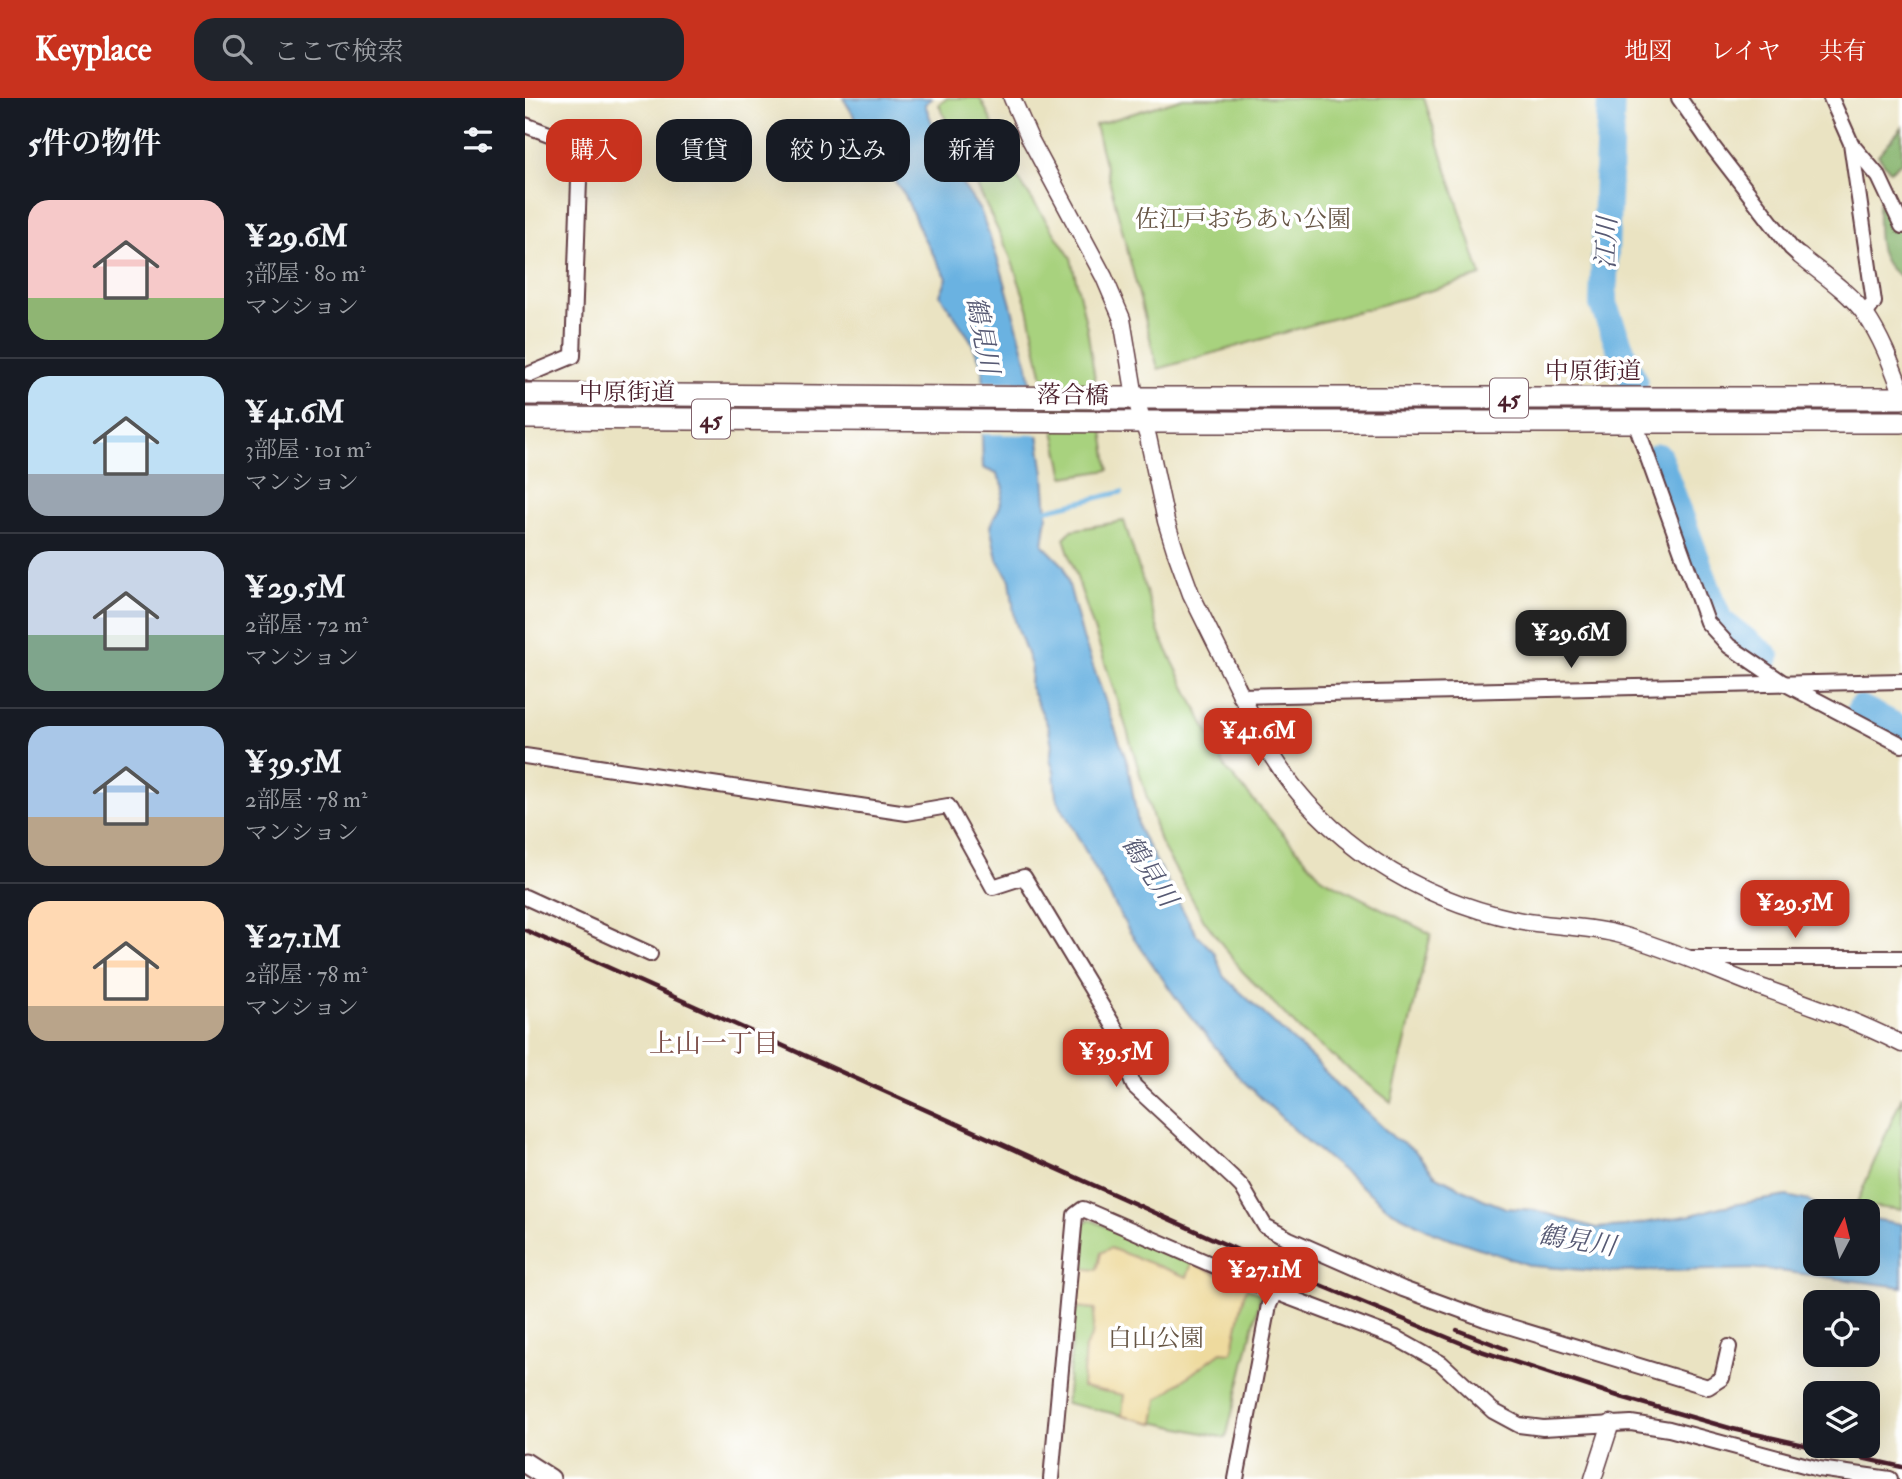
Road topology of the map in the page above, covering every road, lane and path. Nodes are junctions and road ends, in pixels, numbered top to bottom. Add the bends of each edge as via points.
1 (1012, 98) edge
2 (1679, 98) edge
3 (1831, 98) edge
4 (525, 125) edge
5 (1851, 143) junction
6 (1902, 226) edge
7 (1800, 257) joint
8 (1865, 315) junction
9 (528, 384) edge
10 (1902, 395) edge
11 (895, 397) joint
12 (1126, 398) junction
13 (897, 419) joint
14 (525, 421) edge
15 (1133, 422) junction
16 (1635, 422) junction
17 (1902, 422) edge
18 (1902, 681) edge
19 (1782, 682) junction
20 (1240, 696) junction
21 (1902, 745) edge
22 (525, 756) edge
23 (525, 897) edge
24 (650, 954) dead end
25 (1688, 958) junction
26 (1902, 958) edge
27 (1902, 1044) edge
28 (1275, 1292) junction
29 (1728, 1347) dead end
30 (1611, 1423) junction
31 (525, 1463) edge
32 (550, 1479) edge
33 (1051, 1479) edge
34 (1235, 1479) edge
35 (1593, 1479) edge
36 (1889, 1479) edge

1 - 12 street via 1122,319
2 - 7 street
3 - 5 street
4 - 9 street via 573,143 580,151 573,356
5 - 6 street via 1879,177
5 - 8 street via 1874,302
7 - 8 street
8 - 10 street via 1890,360
9 - 11 main road, 中原街道 / 45
9 - 14 street
10 - 12 main road, 中原街道 / 45
11 - 12 main road, 落合橋 / 45
12 - 15 street
13 - 14 main road, 中原街道 / 45
13 - 15 main road, 落合橋 / 45
15 - 16 main road, 中原街道 / 45
15 - 20 street via 1191,594
16 - 17 main road, 中原街道 / 45
16 - 19 street via 1707,622 1729,646
18 - 19 street
19 - 20 street
19 - 21 street
20 - 25 street via 1299,795 1349,844 1377,864 1478,909 1517,920 1619,934
22 - 29 street via 875,800 907,813 948,806 993,887 1024,877 1121,1038 1133,1086 1232,1177 1265,1226 1403,1289 1485,1319 1708,1387 1722,1378
23 - 24 street
25 - 26 street
25 - 27 street via 1867,1026
28 - 30 street via 1396,1338 1441,1363 1493,1410 1520,1425 1543,1428
28 - 33 street via 1083,1209 1075,1215
28 - 34 street
30 - 35 street
30 - 36 street via 1669,1429 1819,1469
31 - 32 main road

